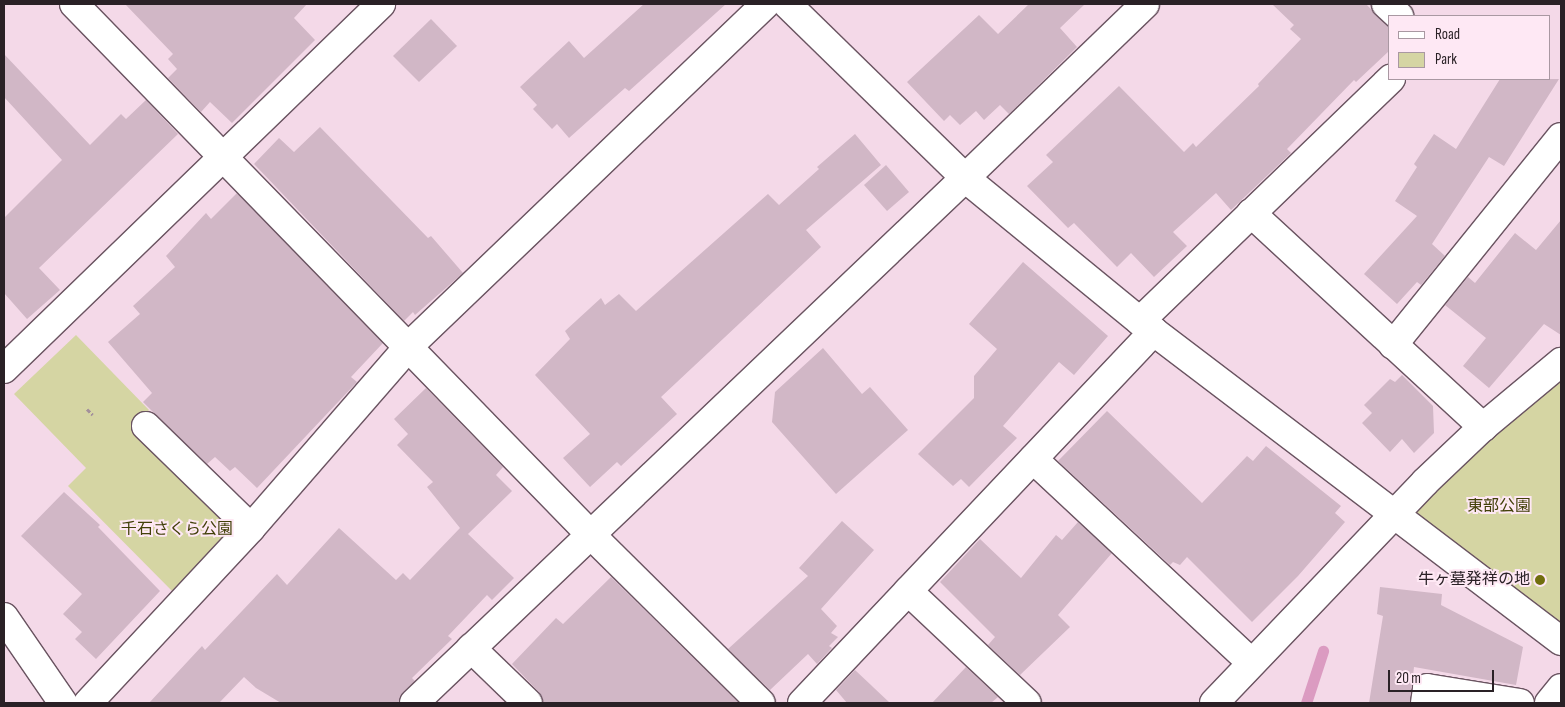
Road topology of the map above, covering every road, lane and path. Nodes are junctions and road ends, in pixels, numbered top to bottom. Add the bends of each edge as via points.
1 (74, 4) edge
2 (381, 4) edge
3 (766, 4) edge
4 (787, 4) edge
5 (1145, 4) edge
6 (1386, 4) edge
7 (1398, 15) edge
8 (1390, 80) edge
9 (1561, 137) edge
10 (222, 156) junction
11 (965, 178) junction
12 (1251, 213) junction
13 (1147, 326) junction
14 (1393, 345) junction
15 (409, 346) junction
16 (1561, 362) edge
17 (4, 369) edge
18 (86, 409) dead end
19 (93, 416) dead end
20 (146, 426) dead end
21 (1483, 427) junction
22 (1033, 459) junction
23 (1394, 513) junction
24 (251, 528) junction
25 (590, 534) junction
26 (908, 591) junction
27 (4, 617) edge
28 (1561, 640) edge
29 (471, 648) junction
30 (1251, 662) junction
31 (1561, 688) edge
32 (63, 703) edge
33 (88, 703) edge
34 (414, 703) edge
35 (528, 703) edge
36 (761, 703) edge
37 (802, 703) edge
38 (1027, 703) edge
39 (1214, 703) edge
40 (1425, 703) edge
41 (1520, 703) edge
42 (1550, 703) edge

1 - 10 street
2 - 10 street
3 - 15 street
4 - 11 street
5 - 11 street
6 - 7 street
8 - 12 street
9 - 14 street
10 - 15 street
10 - 17 street
11 - 13 street
11 - 25 street
12 - 13 street
12 - 14 street
13 - 22 street
13 - 23 street
14 - 21 street
15 - 24 street
15 - 25 street
16 - 21 street
18 - 19 path
20 - 24 street
21 - 23 street
22 - 26 street
22 - 30 street
23 - 28 street
23 - 30 street
24 - 33 street
25 - 29 street
25 - 36 street
26 - 37 street
26 - 38 street
27 - 32 street
29 - 34 street
29 - 35 street
30 - 39 street
31 - 42 street
40 - 41 street via 1427,688

